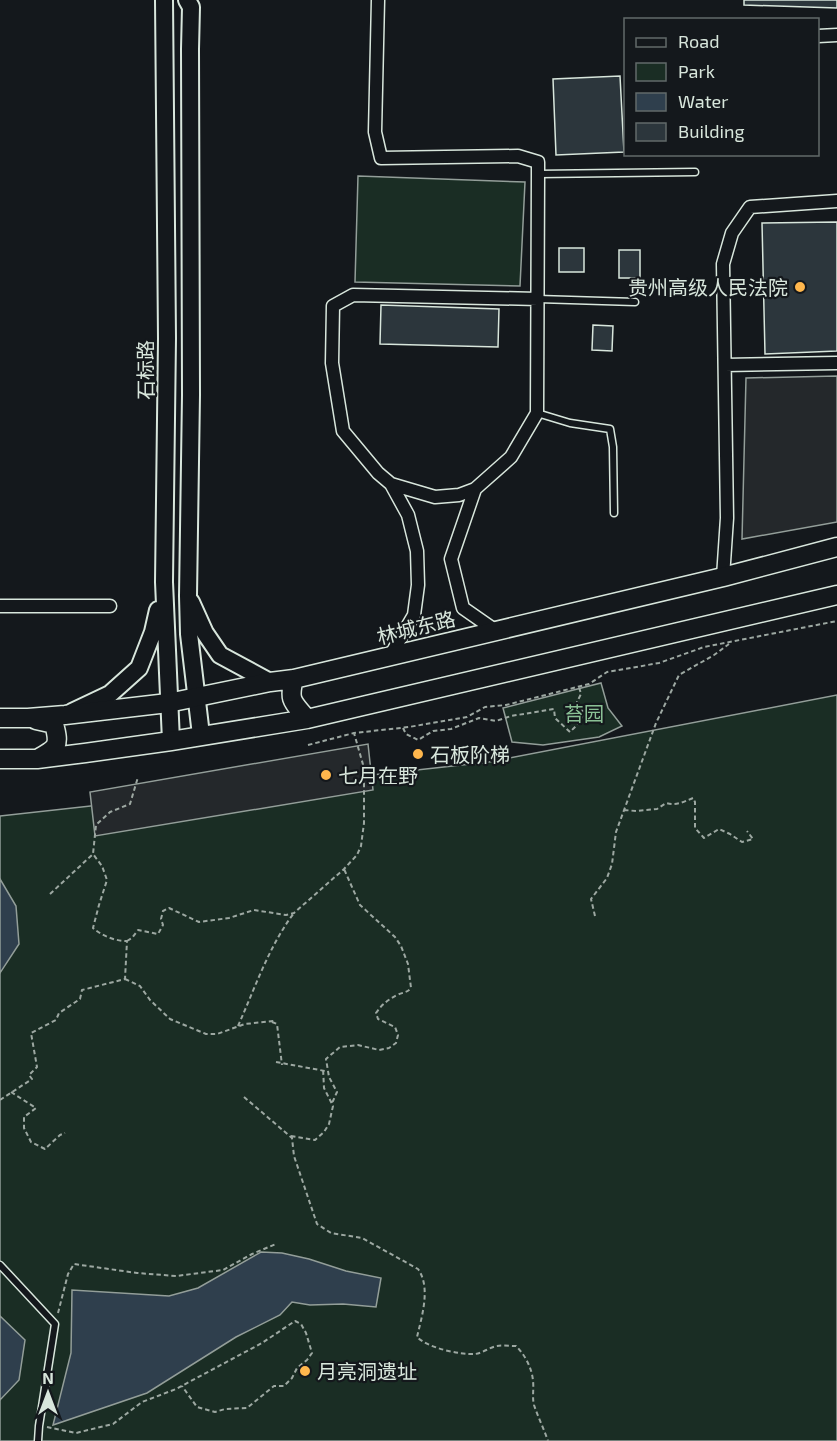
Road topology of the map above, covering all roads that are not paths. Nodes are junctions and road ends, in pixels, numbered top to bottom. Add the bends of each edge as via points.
1 (378, 0) edge
2 (192, 2) edge
3 (163, 3) edge
4 (837, 35) edge
5 (819, 36) edge
6 (695, 172) dead end
7 (538, 174) junction
8 (837, 201) edge
9 (538, 299) junction
10 (635, 302) dead end
11 (837, 363) edge
12 (725, 364) junction
13 (537, 413) junction
14 (391, 484) junction
15 (475, 489) junction
16 (614, 513) dead end
17 (837, 547) edge
18 (723, 577) junction
19 (164, 582) junction
20 (837, 595) edge
21 (188, 596) junction
22 (0, 606) edge
23 (110, 606) dead end
24 (496, 631) junction
25 (189, 634) junction
26 (166, 635) junction
27 (390, 656) junction
28 (294, 679) junction
29 (270, 682) junction
30 (196, 698) junction
31 (168, 704) junction
32 (65, 715) junction
33 (0, 718) edge
34 (28, 718) junction
35 (307, 719) junction
36 (201, 735) junction
37 (171, 741) junction
38 (0, 759) edge
39 (37, 759) junction
40 (0, 1265) edge
41 (38, 1441) edge

1 - 7 street via 375,132 381,158 518,156 538,162
2 - 3 main road
2 - 21 main road
3 - 19 main road, 石标路 via 167,338
4 - 5 street
6 - 7 lane
7 - 9 street
8 - 12 street via 750,207 732,233 723,264
9 - 10 lane
9 - 13 street
9 - 14 street via 353,295 333,306 332,363 343,431
11 - 12 street
12 - 18 street via 728,518
13 - 15 street via 511,457
13 - 16 lane via 610,429
14 - 15 street via 435,497
14 - 27 street via 408,514 417,551 418,585 414,615
15 - 24 street via 450,559 463,608
17 - 18 main road, 林城东路
18 - 24 main road, 林城东路
19 - 26 main road, 石标路
19 - 32 main road via 153,632 139,668 110,694
20 - 35 main road
21 - 25 main road
21 - 29 main road via 220,655
22 - 23 street
24 - 27 main road, 林城东路
25 - 26 main road
25 - 30 main road
26 - 31 main road, 石标路
27 - 28 main road, 林城东路
28 - 29 main road, 林城东路
28 - 35 main road via 292,702
29 - 30 main road, 林城东路
30 - 31 main road, 林城东路
30 - 36 main road
31 - 32 main road, 林城东路
31 - 37 main road, 石标路
32 - 34 main road, 林城东路
33 - 34 main road, 林城东路
34 - 39 main road via 54,724 58,738 53,750
35 - 36 main road
36 - 37 main road
37 - 39 main road
38 - 39 main road
40 - 41 lane via 55,1324

